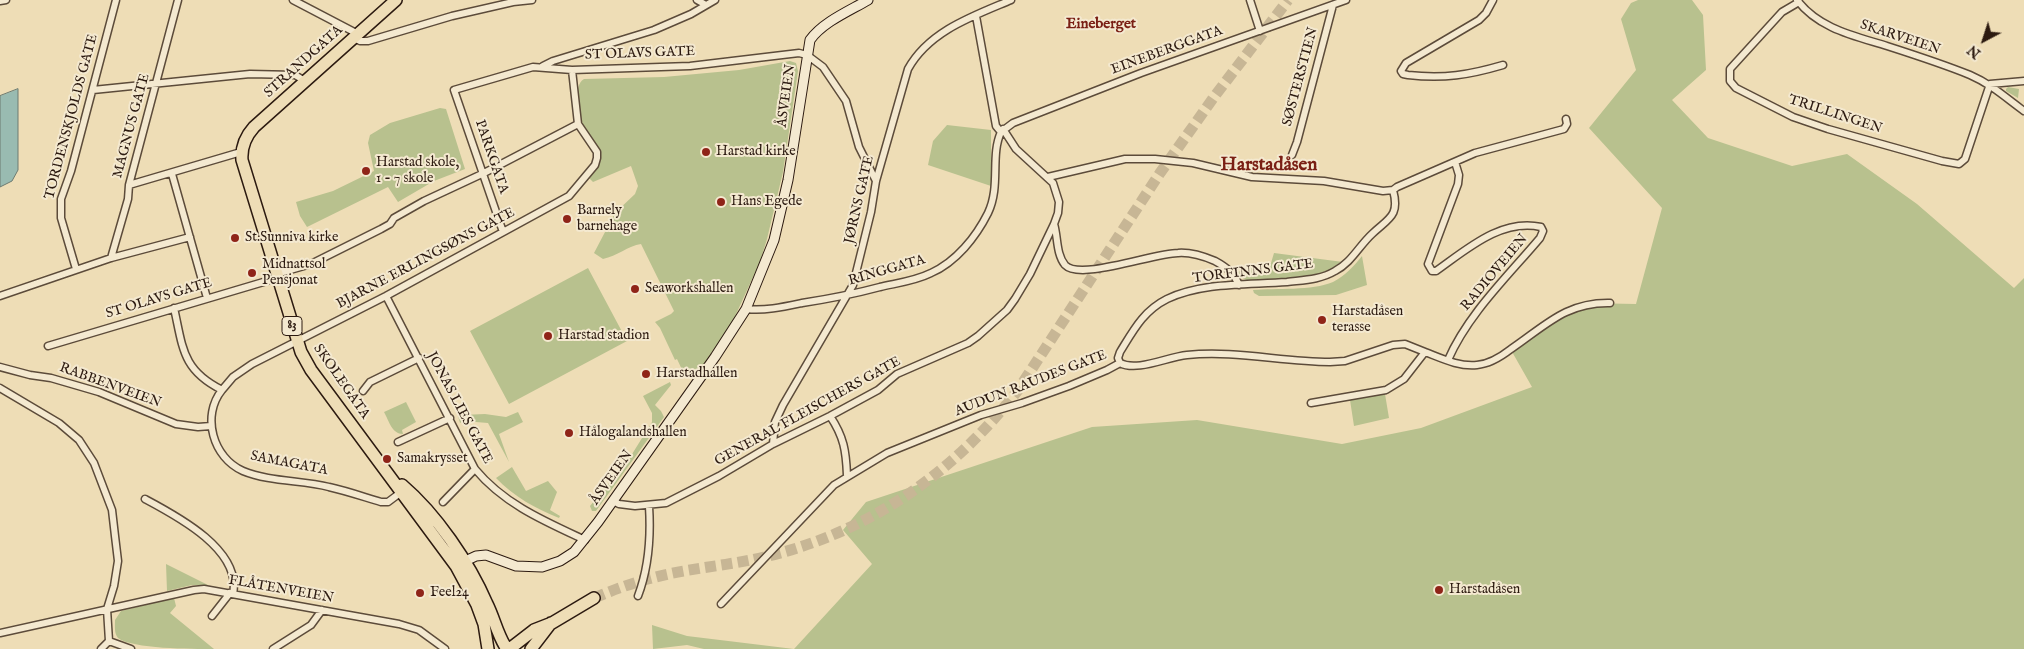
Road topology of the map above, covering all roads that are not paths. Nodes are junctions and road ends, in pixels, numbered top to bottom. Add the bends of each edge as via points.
1 (6, 0) edge
2 (116, 0) edge
3 (178, 0) edge
4 (294, 0) edge
5 (396, 0) edge
6 (532, 0) edge
7 (697, 0) edge
8 (715, 0) edge
9 (868, 0) edge
10 (1011, 0) edge
11 (1250, 0) edge
12 (1346, 0) edge
13 (1493, 0) edge
14 (0, 1) edge
15 (1798, 1) edge
16 (706, 5) junction
17 (1333, 5) junction
18 (976, 16) junction
19 (1260, 31) junction
20 (356, 36) junction
21 (806, 55) junction
22 (1503, 65) dead end
23 (542, 67) junction
24 (572, 70) junction
25 (305, 81) junction
26 (2024, 81) edge
27 (156, 84) junction
28 (1990, 84) junction
29 (93, 90) junction
30 (2023, 108) edge
31 (1566, 119) dead end
32 (578, 124) junction
33 (1002, 131) junction
34 (241, 152) junction
35 (1292, 155) dead end
36 (1454, 162) junction
37 (484, 173) junction
38 (172, 174) junction
39 (1048, 177) junction
40 (876, 181) junction
41 (129, 185) junction
42 (1392, 190) junction
43 (1054, 224) junction
44 (503, 232) junction
45 (190, 237) junction
46 (111, 258) junction
47 (76, 269) junction
48 (276, 276) junction
49 (1239, 285) junction
50 (849, 295) junction
51 (0, 296) edge
52 (386, 296) junction
53 (207, 298) junction
54 (1610, 302) dead end
55 (174, 308) junction
56 (746, 309) junction
57 (297, 342) junction
58 (48, 346) dead end
59 (1426, 352) junction
60 (418, 358) junction
61 (1448, 360) junction
62 (1120, 363) junction
63 (0, 367) edge
64 (0, 388) edge
65 (222, 390) junction
66 (363, 391) dead end
67 (1311, 403) dead end
68 (830, 416) junction
69 (450, 418) junction
70 (211, 426) junction
71 (398, 442) dead end
72 (773, 444) junction
73 (475, 469) junction
74 (391, 475) junction
75 (847, 475) junction
76 (400, 492) junction
77 (145, 499) dead end
78 (613, 501) junction
79 (443, 502) dead end
80 (650, 506) junction
81 (585, 540) junction
82 (460, 564) junction
83 (231, 593) junction
84 (638, 596) dead end
85 (594, 598) tunnel mouth
86 (720, 604) dead end
87 (107, 609) junction
88 (322, 610) junction
89 (212, 616) dead end
90 (552, 623) junction
91 (0, 634) edge
92 (109, 641) junction
93 (507, 648) edge
94 (101, 649) edge
95 (131, 649) edge
96 (273, 649) edge
97 (445, 649) edge
98 (488, 649) edge
99 (531, 649) edge

1 - 14 street
2 - 29 street, TORDENSKJOLDS GATE
3 - 27 street, MAGNUS GATE
4 - 20 street
5 - 20 highway, STRANDGATA
6 - 20 street via 452,16 368,41 360,42
7 - 16 street
8 - 16 street
9 - 21 street via 818,31 810,40
10 - 18 street, JØRNS GATE
11 - 19 street
12 - 17 street, EINEBERGGATA
13 - 22 street via 1479,20 1406,63 1401,70 1408,75 1448,77
15 - 28 street, SKARVEIEN via 1809,13 1836,30 1946,65
15 - 28 street, TRILLINGEN via 1782,12 1728,72 1736,88 1793,117 1828,130 1959,164 1965,158
16 - 23 street via 654,30
17 - 19 street, EINEBERGGATA
17 - 35 street, SØSTERSTIEN
18 - 33 street, RINGGATA via 996,126
18 - 40 street, JØRNS GATE via 931,40 914,59 908,69
19 - 33 street, EINEBERGGATA via 1141,73 1013,123
20 - 25 highway, STRANDGATA
21 - 24 street, ST OLAVS GATE via 792,53 690,66
21 - 40 street via 823,67 846,101 859,147
21 - 56 street, ÅSVEIEN via 779,220
23 - 24 street
23 - 37 street, PARKGATA via 454,90
24 - 32 street, ST OLAVS GATE
25 - 27 street via 295,75 250,74
25 - 34 highway, STRANDGATA via 254,127
26 - 28 street
27 - 29 street
27 - 41 street, MAGNUS GATE
28 - 30 street, SKARVEIEN
29 - 47 street, TORDENSKJOLDS GATE via 60,205
31 - 36 street via 1564,129 1475,153
32 - 37 street, ST OLAVS GATE
32 - 44 street, BJARNE ERLINGSØNS GATE via 597,152 595,165 569,196
33 - 39 street, GENERAL FLEISCHERS GATE via 1016,149
33 - 50 street, RINGGATA via 997,146 993,200 981,226 961,251 932,273
34 - 38 street
34 - 48 highway, SKOLEGATA / 83
36 - 42 street
36 - 61 street, RADIOVEIEN via 1459,174 1458,184 1428,264 1432,271 1500,231 1534,225 1543,231 1475,314
37 - 44 street, PARKGATA
37 - 48 street, ST OLAVS GATE via 424,201 394,218 387,226 311,264
38 - 41 street
38 - 45 street
39 - 42 street via 1125,159 1155,159 1193,163 1252,178 1324,181
39 - 43 street, GENERAL FLEISCHERS GATE via 1059,202
40 - 50 street, JØRNS GATE via 869,222
41 - 46 street, MAGNUS GATE via 128,200
42 - 49 street, TORFINNS GATE via 1396,208 1390,218 1336,271 1306,280
43 - 49 street via 1060,255 1071,269 1093,270 1185,252 1222,265 1235,276
43 - 68 street, GENERAL FLEISCHERS GATE via 1015,299 978,336 897,374 878,390
44 - 52 street, BJARNE ERLINGSØNS GATE
45 - 46 street
45 - 53 street
46 - 47 street
47 - 51 street
48 - 53 street, ST OLAVS GATE
48 - 57 highway, SKOLEGATA / 83
49 - 62 street, TORFINNS GATE via 1189,292 1157,305 1134,328 1120,352
50 - 56 street, RINGGATA via 768,310
50 - 72 street, JØRNS GATE via 783,405 775,422
52 - 57 street, BJARNE ERLINGSØNS GATE
52 - 60 street, JONAS LIES GATE
53 - 55 street, ST OLAVS GATE
54 - 61 street via 1580,305 1559,314 1487,363 1463,365
55 - 58 street, ST OLAVS GATE
55 - 65 street via 191,368
56 - 78 street, ÅSVEIEN
57 - 65 street, BJARNE ERLINGSØNS GATE via 242,370
57 - 74 highway, SKOLEGATA / 83 via 311,370
59 - 61 street
59 - 62 street, AUDUN RAUDES GATE via 1405,344 1345,361 1222,354 1186,355 1133,367
59 - 67 street via 1404,379 1386,390
60 - 66 street via 370,382
60 - 69 street, JONAS LIES GATE
62 - 75 street, AUDUN RAUDES GATE via 1022,404 980,415 888,453
63 - 70 street, RABBENVEIEN via 93,391 176,424
64 - 87 street via 58,423 79,440 94,463 112,510 116,536 118,561
65 - 70 street via 213,405
68 - 72 street, GENERAL FLEISCHERS GATE
68 - 75 street via 846,451
69 - 71 street
69 - 73 street, JONAS LIES GATE
70 - 76 street, SAMAGATA via 221,451 242,470 329,486 380,502 388,502
72 - 80 street, GENERAL FLEISCHERS GATE via 688,492 666,503
73 - 79 street
73 - 81 street, JONAS LIES GATE via 494,490 515,506
74 - 76 highway, 83
74 - 82 highway, 83 via 423,506
75 - 86 street, AUDUN RAUDES GATE via 834,484
76 - 82 highway, 83
77 - 83 street via 178,518 226,557 233,572
78 - 80 street, GENERAL FLEISCHERS GATE
78 - 81 street, ÅSVEIEN
80 - 84 street via 647,568
81 - 82 street, ÅSVEIEN via 567,557 542,567 516,566 486,555
82 - 93 highway, 83 via 487,604
82 - 98 highway, 83 via 484,624
83 - 87 street, FLÅTENVEIEN via 194,590
83 - 88 street, FLÅTENVEIEN
83 - 89 street
85 - 90 highway, 83
87 - 91 street, FLÅTENVEIEN
87 - 92 street
88 - 96 street via 311,625
88 - 97 street, FLÅTENVEIEN via 413,627
90 - 93 highway, 83 via 534,630
90 - 99 highway, 83
92 - 94 street
92 - 95 street

